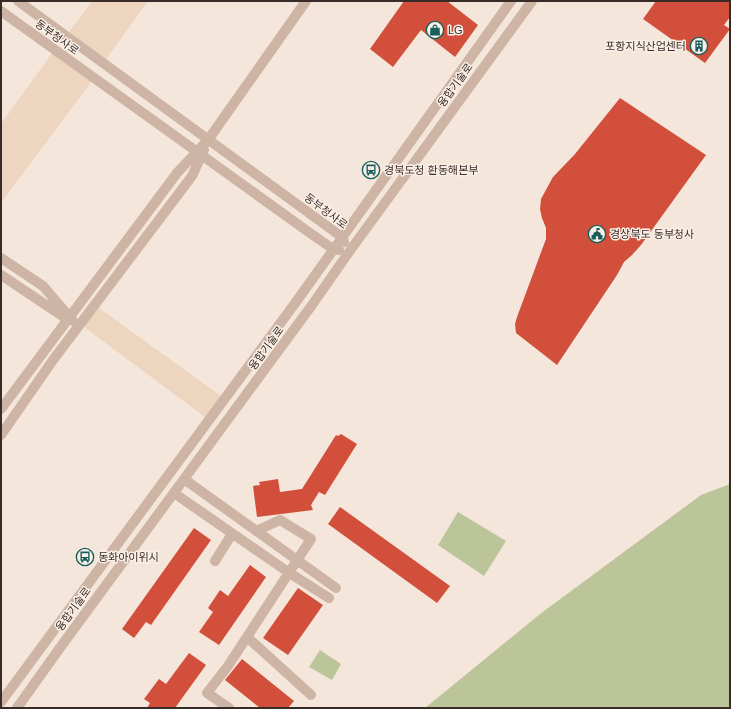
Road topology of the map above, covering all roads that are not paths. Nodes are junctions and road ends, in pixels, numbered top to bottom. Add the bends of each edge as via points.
1 (18, 1) edge
2 (306, 1) edge
3 (511, 1) edge
4 (532, 1) edge
5 (1, 11) edge
6 (208, 140) junction
7 (199, 154) junction
8 (342, 237) junction
9 (333, 250) junction
10 (349, 252) junction
11 (1, 258) edge
12 (1, 275) edge
13 (68, 318) junction
14 (79, 327) junction
15 (1, 409) edge
16 (1, 435) edge
17 (184, 479) junction
18 (174, 493) junction
19 (256, 531) junction
20 (232, 534) junction
21 (296, 560) junction
22 (215, 561) dead end
23 (288, 572) junction
24 (336, 588) dead end
25 (330, 598) dead end
26 (247, 637) junction
27 (312, 695) dead end
28 (1, 702) edge
29 (17, 708) edge
30 (228, 708) edge

1 - 6 street, 동부청사로
2 - 6 street
3 - 8 street, 융합기술로
4 - 10 street, 융합기술로
5 - 7 street, 동부청사로
6 - 7 street
6 - 8 street, 동부청사로
7 - 9 street, 동부청사로
7 - 13 street via 177,173
7 - 14 street via 192,176
8 - 9 street, 융합기술로
8 - 10 street, 동부청사로
9 - 10 street, 동부청사로
9 - 28 street, 융합기술로
10 - 17 street, 융합기술로
11 - 13 street via 43,286
12 - 13 street
13 - 14 street
13 - 15 street
14 - 16 street
17 - 18 street, 융합기술로
17 - 19 street
18 - 20 street
18 - 29 street, 융합기술로
19 - 21 street
19 - 21 street via 280,520 311,539
20 - 22 street
20 - 23 street
21 - 23 street
21 - 24 street
23 - 25 street
23 - 26 street
26 - 27 street
26 - 30 street via 207,693

